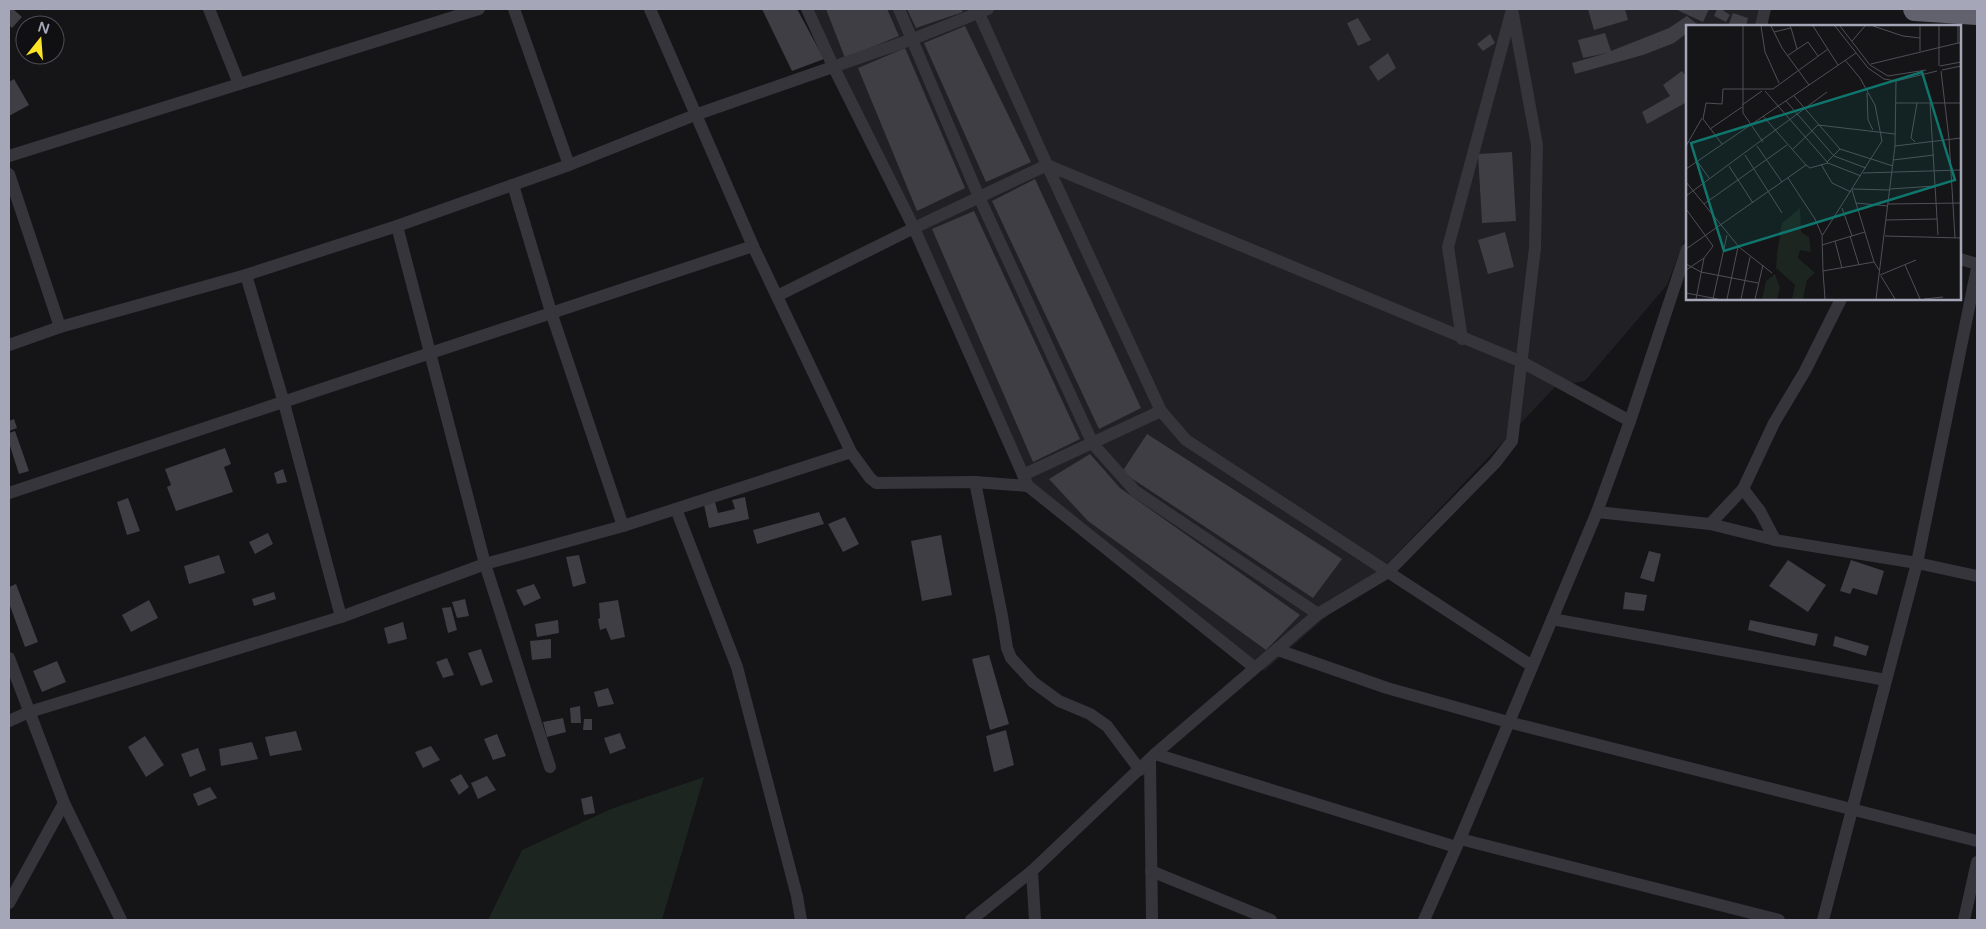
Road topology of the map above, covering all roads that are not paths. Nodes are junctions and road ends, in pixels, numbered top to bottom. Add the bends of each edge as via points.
1 (209, 9) edge
2 (479, 9) edge
3 (514, 9) edge
4 (650, 9) edge
5 (807, 9) edge
6 (899, 9) edge
7 (1512, 9) edge
8 (1765, 9) edge
9 (1915, 9) edge
10 (981, 10) edge
11 (1977, 12) edge
12 (1761, 25) edge
13 (913, 39) junction
14 (833, 66) junction
15 (239, 84) junction
16 (695, 115) junction
17 (9, 156) edge
18 (569, 165) junction
19 (1047, 165) junction
20 (9, 174) edge
21 (513, 185) junction
22 (979, 197) junction
23 (397, 226) junction
24 (914, 228) junction
25 (754, 246) junction
26 (1686, 252) edge
27 (1961, 259) edge
28 (1977, 266) edge
29 (246, 275) junction
30 (777, 296) junction
31 (1840, 300) edge
32 (551, 312) junction
33 (60, 328) junction
34 (1462, 339) junction
35 (9, 345) edge
36 (431, 353) junction
37 (1522, 362) junction
38 (284, 402) junction
39 (1161, 411) junction
40 (1630, 421) junction
41 (1093, 444) junction
42 (851, 452) junction
43 (1026, 481) junction
44 (976, 482) junction
45 (1743, 489) junction
46 (9, 493) edge
47 (676, 509) junction
48 (1597, 512) junction
49 (1710, 524) junction
50 (623, 526) junction
51 (1775, 540) junction
52 (1917, 563) junction
53 (485, 564) junction
54 (1388, 572) junction
55 (1977, 576) edge
56 (1318, 614) junction
57 (341, 617) junction
58 (1552, 619) junction
59 (1278, 650) junction
60 (9, 658) edge
61 (1532, 666) junction
62 (1255, 668) junction
63 (1886, 680) junction
64 (30, 712) junction
65 (9, 721) edge
66 (1508, 722) junction
67 (1153, 757) junction
68 (550, 767) dead end
69 (1140, 770) junction
70 (64, 803) junction
71 (1853, 810) junction
72 (1977, 841) edge
73 (1458, 843) junction
74 (1977, 862) edge
75 (1032, 871) junction
76 (1151, 871) junction
77 (9, 903) edge
78 (121, 920) edge
79 (801, 920) edge
80 (970, 920) edge
81 (1035, 920) edge
82 (1152, 920) edge
83 (1271, 920) edge
84 (1424, 920) edge
85 (1779, 920) edge
86 (1823, 920) edge
87 (1964, 920) edge

1 - 15 street
2 - 15 street
3 - 18 street
4 - 16 street
5 - 14 street
6 - 13 street
7 - 34 street via 1448,247
7 - 37 street via 1537,145 1535,248
8 - 12 street
9 - 11 highway
10 - 13 street
10 - 19 street
13 - 14 street
13 - 22 street
14 - 16 street
14 - 24 street
15 - 17 street
16 - 18 street
16 - 25 street
18 - 21 street
19 - 22 street
19 - 34 street
19 - 39 street
20 - 33 street
21 - 23 street
21 - 32 street
22 - 24 street
22 - 41 street
23 - 29 street
23 - 36 street
24 - 30 street
24 - 43 street
25 - 30 street
25 - 32 street
26 - 40 street
27 - 28 street
28 - 52 street
29 - 33 street
29 - 38 street
30 - 42 street
31 - 45 street via 1805,371 1774,423
32 - 36 street
32 - 50 street
33 - 35 street
34 - 37 street
36 - 38 street
36 - 53 street
37 - 40 street
37 - 54 street via 1512,441 1495,463
38 - 46 street
38 - 57 street
39 - 41 street
39 - 54 street via 1186,440
40 - 48 street
41 - 43 street
41 - 56 street via 1135,491
42 - 44 street via 876,483
42 - 47 street
43 - 44 street
43 - 62 street
44 - 69 street via 1011,658 1034,682 1059,701 1090,714 1107,726
45 - 49 street
45 - 51 street via 1760,511
47 - 50 street
47 - 79 street via 737,667
48 - 49 street
48 - 58 street
49 - 51 street
50 - 53 street
51 - 52 street
52 - 55 street
52 - 63 street
53 - 57 street
53 - 68 street
54 - 56 street
54 - 61 street
56 - 59 street
57 - 64 street
58 - 61 street
58 - 63 street
59 - 62 street
59 - 66 street via 1388,688
60 - 64 street
61 - 66 street
62 - 67 street
63 - 71 street
64 - 65 street
64 - 70 street
66 - 71 street
66 - 73 street
67 - 69 street
67 - 73 street
67 - 76 street
69 - 75 street
70 - 77 street
70 - 78 street
71 - 72 street
71 - 86 street
73 - 84 street
73 - 85 street
74 - 87 street
75 - 80 street
75 - 81 street
76 - 82 street
76 - 83 street

